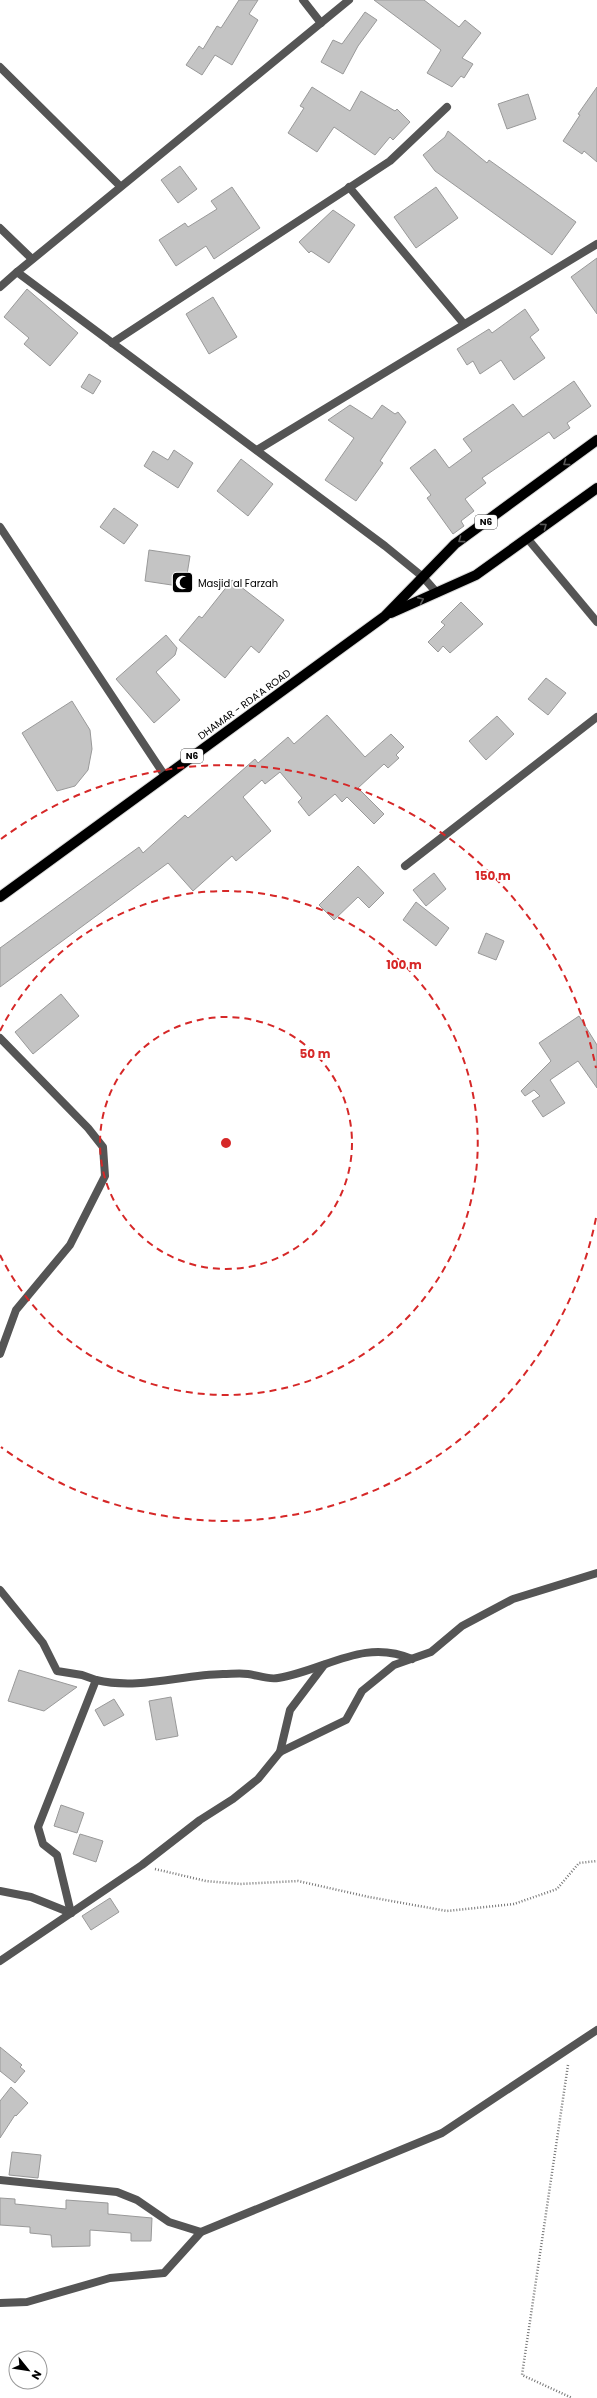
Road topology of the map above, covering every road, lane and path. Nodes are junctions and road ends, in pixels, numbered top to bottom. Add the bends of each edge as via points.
1 (303, 0) edge
2 (349, 0) edge
3 (321, 23) junction
4 (0, 67) edge
5 (447, 107) dead end
6 (120, 186) junction
7 (349, 187) junction
8 (0, 228) edge
9 (597, 244) edge
10 (32, 259) junction
11 (16, 272) junction
12 (0, 288) edge
13 (464, 324) junction
14 (112, 343) junction
15 (597, 440) edge
16 (257, 450) junction
17 (597, 488) edge
18 (0, 527) edge
19 (527, 538) junction
20 (423, 577) junction
21 (437, 593) junction
22 (385, 616) junction
23 (597, 622) edge
24 (597, 717) edge
25 (165, 776) junction
26 (405, 866) dead end
27 (0, 897) edge
28 (0, 1038) edge
29 (0, 1354) edge
30 (597, 1573) edge
31 (0, 1590) edge
32 (412, 1659) junction
33 (324, 1665) junction
34 (96, 1680) junction
35 (280, 1752) junction
36 (597, 1861) edge
37 (142, 1865) junction
38 (0, 1890) edge
39 (71, 1913) junction
40 (0, 1961) edge
41 (597, 2030) edge
42 (570, 2048) junction
43 (0, 2180) edge
44 (201, 2232) junction
45 (0, 2303) edge
46 (572, 2398) edge

1 - 3 street
2 - 3 street
3 - 6 street
4 - 6 street
5 - 7 street via 390,161
6 - 10 street
7 - 13 street
7 - 14 street
8 - 10 street
9 - 13 street
10 - 11 street
11 - 12 street
11 - 14 street
13 - 16 street
14 - 16 street
15 -> 20 main road, N6 via 455,544
16 - 20 street
19 -> 17 main road, N6
18 - 25 street
19 - 21 main road, N6 via 476,575
19 - 23 street
20 - 21 street
20 - 22 main road, N6
22 -> 21 main road, N6
22 - 25 main road, DHAMAR - RDA'A ROAD / N6
24 - 26 street
25 - 27 main road, DHAMAR - RDA'A ROAD / N6
28 - 29 street via 77,1116 103,1147 105,1176 70,1244 16,1310
30 - 32 street via 513,1598 462,1626 431,1652
31 - 34 street via 43,1643 58,1671
32 - 33 street via 398,1653 367,1651
32 - 35 street via 394,1665 362,1691 346,1720
33 - 34 street via 275,1679 246,1674 205,1675 152,1683 114,1684
33 - 35 street via 290,1710
34 - 39 street via 38,1827 43,1844 57,1855
35 - 37 street via 258,1779
36 - 37 path via 579,1863 557,1889 514,1904 447,1911 298,1881 240,1884 206,1881
37 - 39 street
38 - 39 street via 31,1897
39 - 40 street
41 - 42 street
42 - 44 street via 442,2133
42 - 46 path via 522,2375
43 - 44 street via 117,2192 137,2200 169,2222
44 - 45 street via 164,2273 110,2278 27,2302

